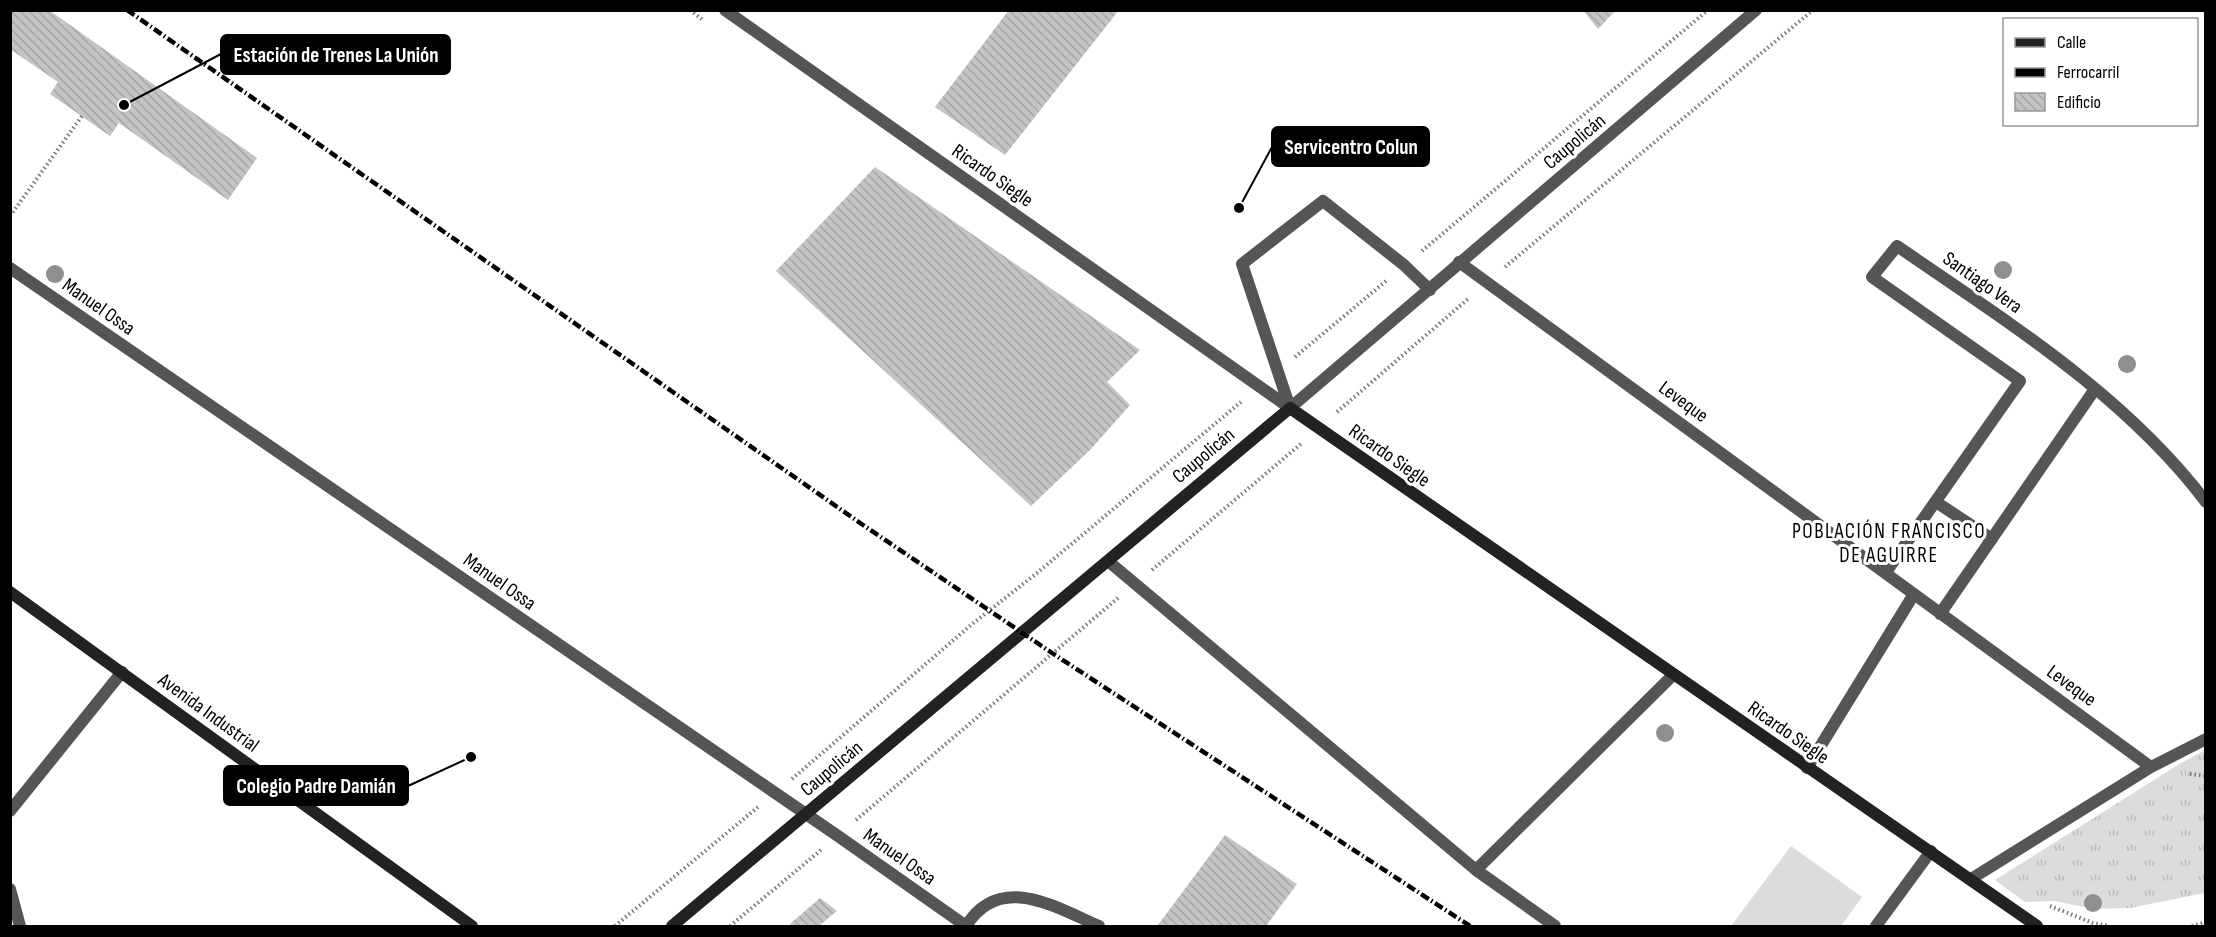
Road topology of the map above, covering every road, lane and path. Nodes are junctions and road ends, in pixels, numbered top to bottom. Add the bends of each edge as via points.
1 (725, 10) edge
2 (1708, 10) edge
3 (1756, 10) edge
4 (1813, 10) edge
5 (82, 116) dead end
6 (10, 216) edge
7 (1459, 262) junction
8 (1404, 266) junction
9 (10, 268) edge
10 (1487, 282) junction
11 (1430, 290) junction
12 (1277, 372) junction
13 (1261, 386) junction
14 (2095, 389) junction
15 (1290, 408) junction
16 (1318, 429) junction
17 (1936, 502) junction
18 (2205, 502) edge
19 (1992, 539) junction
20 (1108, 561) junction
21 (1886, 572) junction
22 (1135, 584) junction
23 (10, 592) edge
24 (1914, 594) junction
25 (1940, 614) junction
26 (122, 672) junction
27 (1673, 675) junction
28 (2205, 739) edge
29 (2151, 767) junction
30 (1807, 768) junction
31 (774, 793) junction
32 (10, 811) edge
33 (807, 815) junction
34 (838, 836) junction
35 (1931, 851) junction
36 (1476, 870) junction
37 (1971, 879) junction
38 (10, 890) edge
39 (2205, 922) edge
40 (20, 927) edge
41 (472, 927) edge
42 (615, 927) edge
43 (672, 927) edge
44 (730, 927) edge
45 (966, 927) edge
46 (1099, 927) edge
47 (1555, 927) edge
48 (1876, 927) edge
49 (2037, 927) edge
50 (2192, 927) edge

1 - 13 street, Ricardo Siegle
2 - 8 path
3 - 7 street, Caupolicán
4 - 10 path
5 - 6 path
7 - 10 street, Leveque
7 - 11 street, Caupolicán
8 - 11 street
8 - 12 path
8 - 12 street via 1323,201 1242,264
9 - 31 street, Manuel Ossa
10 - 16 path
10 - 21 street, Leveque
11 - 15 street, Caupolicán
12 - 15 street
13 - 15 street, Ricardo Siegle
13 - 31 path
14 - 17 street, Santiago Vera via 2040,345 1897,246 1872,277 2020,381
14 - 18 street, Santiago Vera via 2165,455
14 - 19 street
15 - 16 main road, Ricardo Siegle
15 - 20 main road, Caupolicán
16 - 22 path
16 - 27 main road, Ricardo Siegle
17 - 19 street
17 - 21 street
19 - 25 street
20 - 22 street
20 - 33 main road, Caupolicán
21 - 24 street, Leveque
22 - 34 path
22 - 36 street
23 - 26 main road, Avenida Industrial
24 - 25 street, Leveque
24 - 30 street
25 - 29 street, Leveque
26 - 32 street
26 - 41 main road, Avenida Industrial
27 - 30 main road, Ricardo Siegle
27 - 36 street
28 - 29 street
29 - 37 street
30 - 35 main road, Ricardo Siegle
31 - 33 street, Manuel Ossa
31 - 42 path
33 - 34 street, Manuel Ossa
33 - 43 main road, Caupolicán
34 - 44 path
34 - 45 street, Manuel Ossa
35 - 37 main road, Ricardo Siegle
35 - 48 street
36 - 47 street
37 - 49 main road, Ricardo Siegle
38 - 40 street
39 - 50 path
45 - 46 street via 983,906 1022,896

